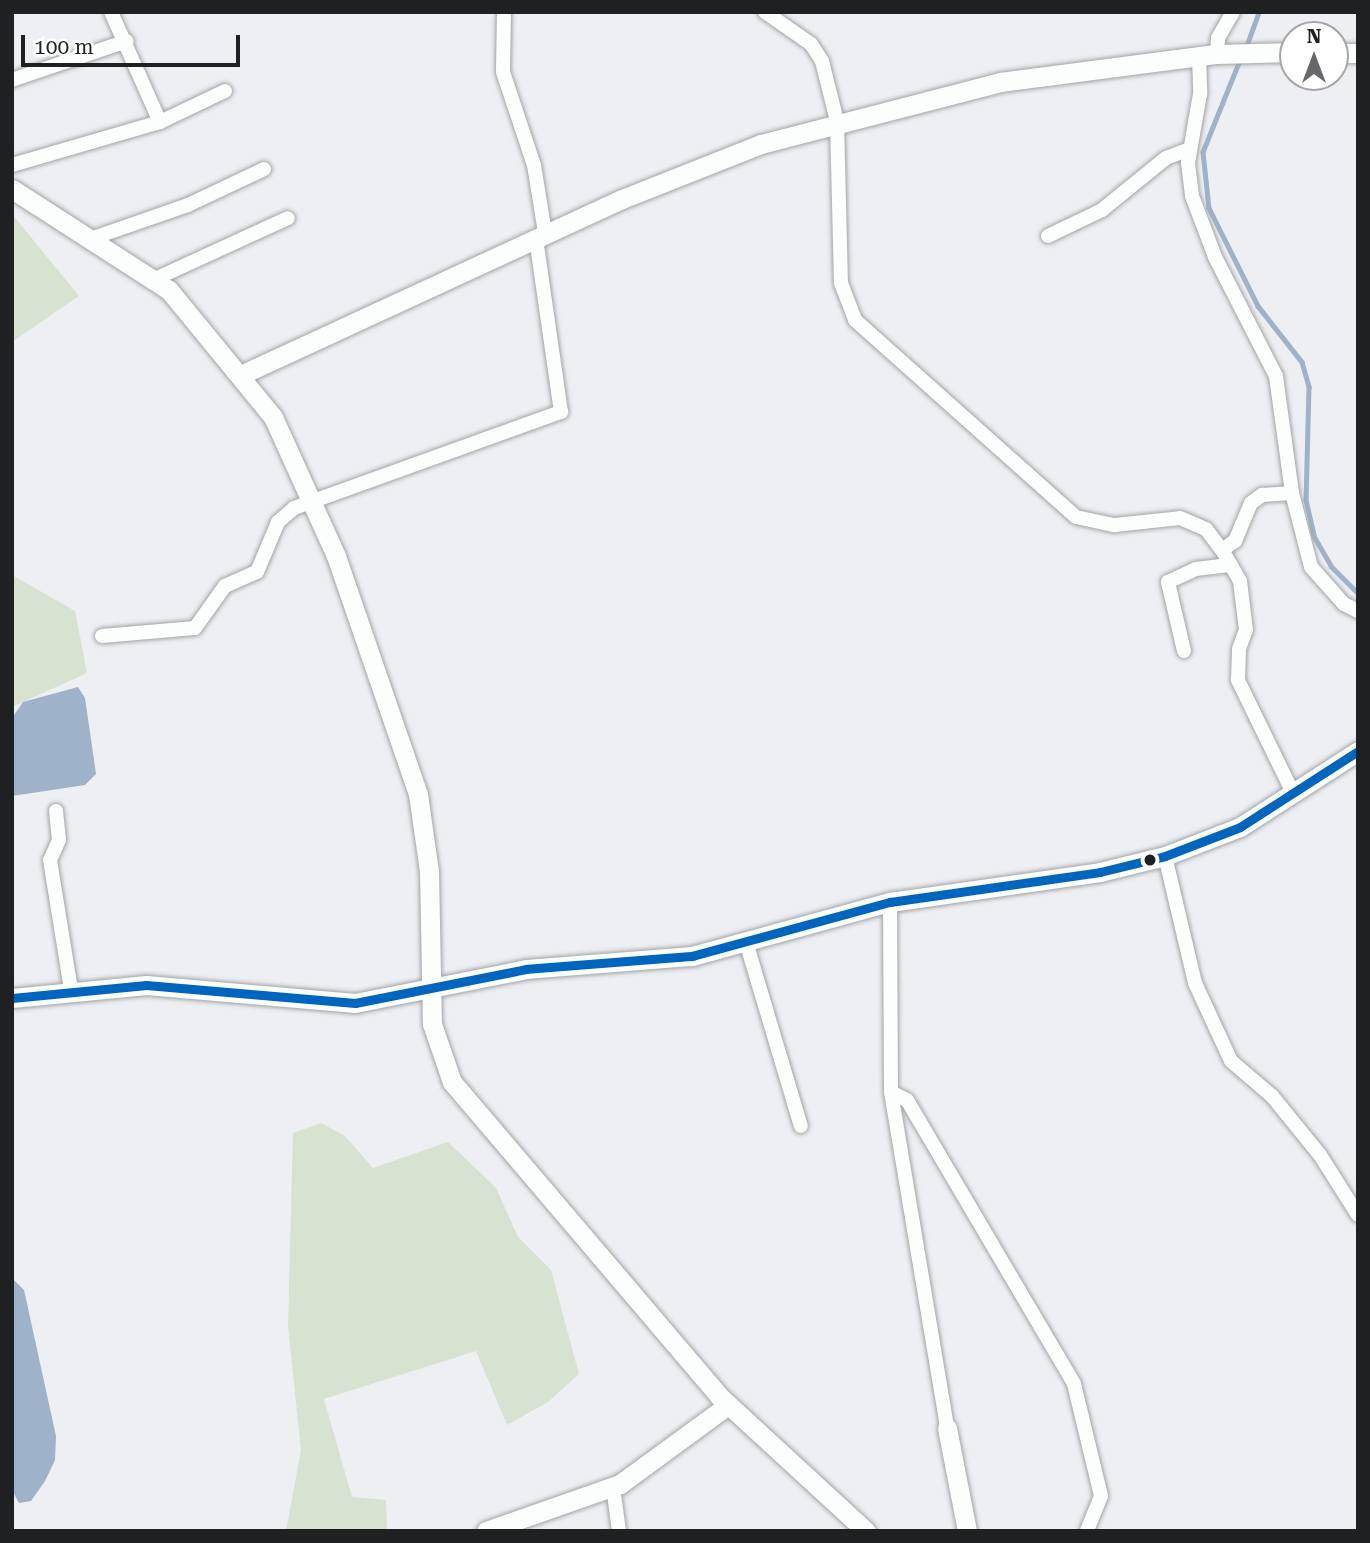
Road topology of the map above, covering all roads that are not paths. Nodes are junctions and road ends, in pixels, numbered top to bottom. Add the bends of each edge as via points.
1 (111, 12) edge
2 (504, 12) edge
3 (765, 12) edge
4 (1233, 12) edge
5 (127, 41) junction
6 (1279, 52) edge
7 (1214, 54) junction
8 (12, 80) edge
9 (225, 91) dead end
10 (837, 121) junction
11 (160, 122) junction
12 (1190, 149) junction
13 (12, 165) edge
14 (264, 169) dead end
15 (12, 190) edge
16 (288, 218) dead end
17 (540, 235) junction
18 (1048, 236) dead end
19 (93, 238) junction
20 (155, 279) junction
21 (243, 374) junction
22 (1292, 493) junction
23 (314, 505) junction
24 (1223, 550) junction
25 (1231, 565) junction
26 (1358, 611) edge
27 (103, 636) dead end
28 (1184, 651) dead end
29 (1358, 751) edge
30 (1293, 793) junction
31 (55, 811) dead end
32 (1165, 856) junction
33 (890, 902) junction
34 (746, 942) junction
35 (429, 988) junction
36 (71, 989) junction
37 (12, 998) edge
38 (891, 1092) junction
39 (800, 1126) dead end
40 (1358, 1215) edge
41 (727, 1405) junction
42 (947, 1428) joint
43 (613, 1487) junction
44 (521, 1526) edge
45 (486, 1531) edge
46 (619, 1531) edge
47 (866, 1531) edge
48 (967, 1531) edge
49 (1087, 1531) edge

1 - 5 street
2 - 17 street via 503,72 534,165
3 - 10 street via 817,52
4 - 7 street
5 - 8 street
5 - 11 street
6 - 7 street
7 - 10 street via 1000,82
7 - 12 street via 1200,94
9 - 11 street
10 - 17 street via 695,169
10 - 24 street via 841,283 855,320 1076,517 1115,525 1180,518 1206,529
11 - 13 street
12 - 18 street via 1166,158 1101,211
12 - 22 street via 1188,178 1198,218 1280,389
14 - 19 street via 188,205
15 - 19 street
16 - 20 street
17 - 21 street
17 - 23 street via 561,412
19 - 20 street
20 - 21 street
21 - 23 street via 272,417
22 - 24 street via 1262,495 1251,503 1235,541
22 - 26 street via 1311,567 1344,604
23 - 27 street via 294,508 278,522 257,572 225,586 195,628
23 - 35 street via 418,794 429,871
24 - 25 street
25 - 28 street via 1196,569 1168,582
25 - 30 street via 1240,581 1246,630 1239,649 1238,680
29 - 30 street
30 - 32 street via 1240,827
31 - 36 street via 59,839 50,860
32 - 33 street via 1100,872
32 - 40 street via 1195,983 1231,1061 1272,1096 1320,1155
33 - 34 street
33 - 38 street
34 - 35 street via 691,956 526,969
34 - 39 street
35 - 36 street via 320,1004 204,987
35 - 41 street via 436,1045 466,1102
36 - 37 street
38 - 42 street
38 - 49 street via 907,1100 1074,1384 1101,1496
41 - 43 street
41 - 47 street
42 - 48 street
43 - 44 street
43 - 46 street
44 - 45 street

